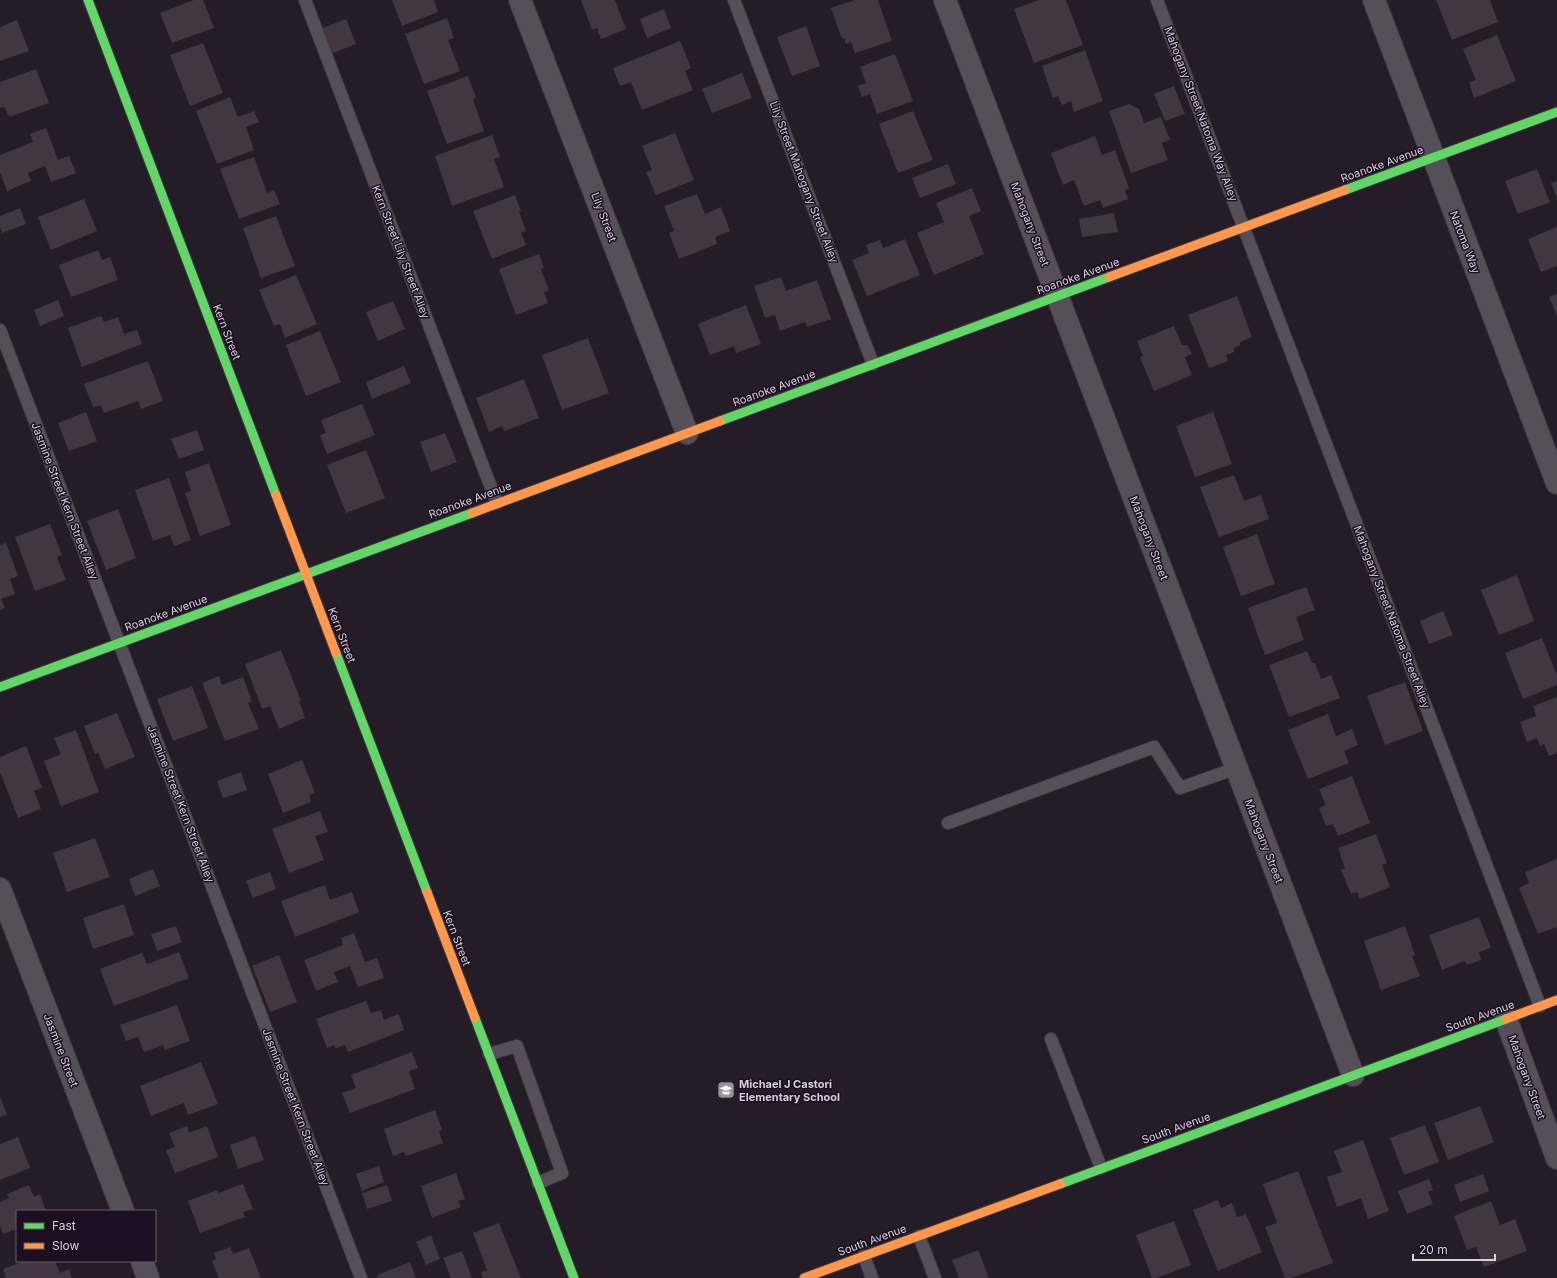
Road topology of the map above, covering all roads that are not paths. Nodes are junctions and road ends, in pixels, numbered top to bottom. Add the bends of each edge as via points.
1 (88, 0) edge
2 (305, 0) edge
3 (520, 0) edge
4 (734, 0) edge
5 (945, 0) edge
6 (1157, 0) edge
7 (1374, 0) edge
8 (1557, 112) edge
9 (1434, 158) junction
10 (1245, 227) junction
11 (1057, 296) junction
12 (0, 330) edge
13 (873, 364) junction
14 (687, 433) junction
15 (1557, 483) edge
16 (497, 503) junction
17 (306, 574) junction
18 (119, 643) junction
19 (0, 687) edge
20 (1236, 768) junction
21 (948, 823) dead end
22 (0, 889) edge
23 (1557, 1000) edge
24 (1540, 1006) junction
25 (1506, 1019) junction
26 (1051, 1039) dead end
27 (489, 1054) junction
28 (1353, 1075) junction
29 (1557, 1158) edge
30 (1101, 1168) junction
31 (538, 1183) junction
32 (123, 1210) edge
33 (919, 1236) junction
34 (864, 1256) junction
35 (142, 1262) edge
36 (148, 1278) edge
37 (361, 1278) edge
38 (574, 1278) edge
39 (804, 1278) edge
40 (872, 1278) edge
41 (935, 1278) edge

1 - 17 street, Kern Street
2 - 16 lane, Kern Street Lily Street Alley
3 - 14 street, Lily Street
4 - 13 lane, Lily Street Mahogany Street Alley
5 - 11 street, Mahogany Street
6 - 10 lane, Mahogany Street Natoma Way Alley
7 - 9 street, Natoma Way
8 - 9 street, Roanoke Avenue
9 - 10 street, Roanoke Avenue
9 - 15 street, Natoma Way
10 - 11 street, Roanoke Avenue
10 - 24 lane, Mahogany Street Natoma Street Alley
11 - 13 street, Roanoke Avenue
11 - 20 street, Mahogany Street
12 - 18 lane, Jasmine Street Kern Street Alley
13 - 14 street, Roanoke Avenue
14 - 16 street, Roanoke Avenue
16 - 17 street, Roanoke Avenue
17 - 18 street, Roanoke Avenue
17 - 27 street, Kern Street
18 - 19 street, Roanoke Avenue
18 - 37 lane, Jasmine Street Kern Street Alley
20 - 21 lane via 1180,788 1154,747
20 - 28 street, Mahogany Street
22 - 32 street, Jasmine Street
23 - 24 street, South Avenue
24 - 25 street, South Avenue
25 - 28 street, South Avenue
25 - 29 street, Mahogany Street
26 - 30 lane
27 - 31 street, Kern Street
27 - 31 lane via 517,1046 562,1173
28 - 30 street, South Avenue
30 - 33 street, South Avenue
31 - 38 street, Kern Street
33 - 34 street, South Avenue
33 - 41 lane
34 - 39 street, South Avenue
34 - 40 lane
35 - 36 street

